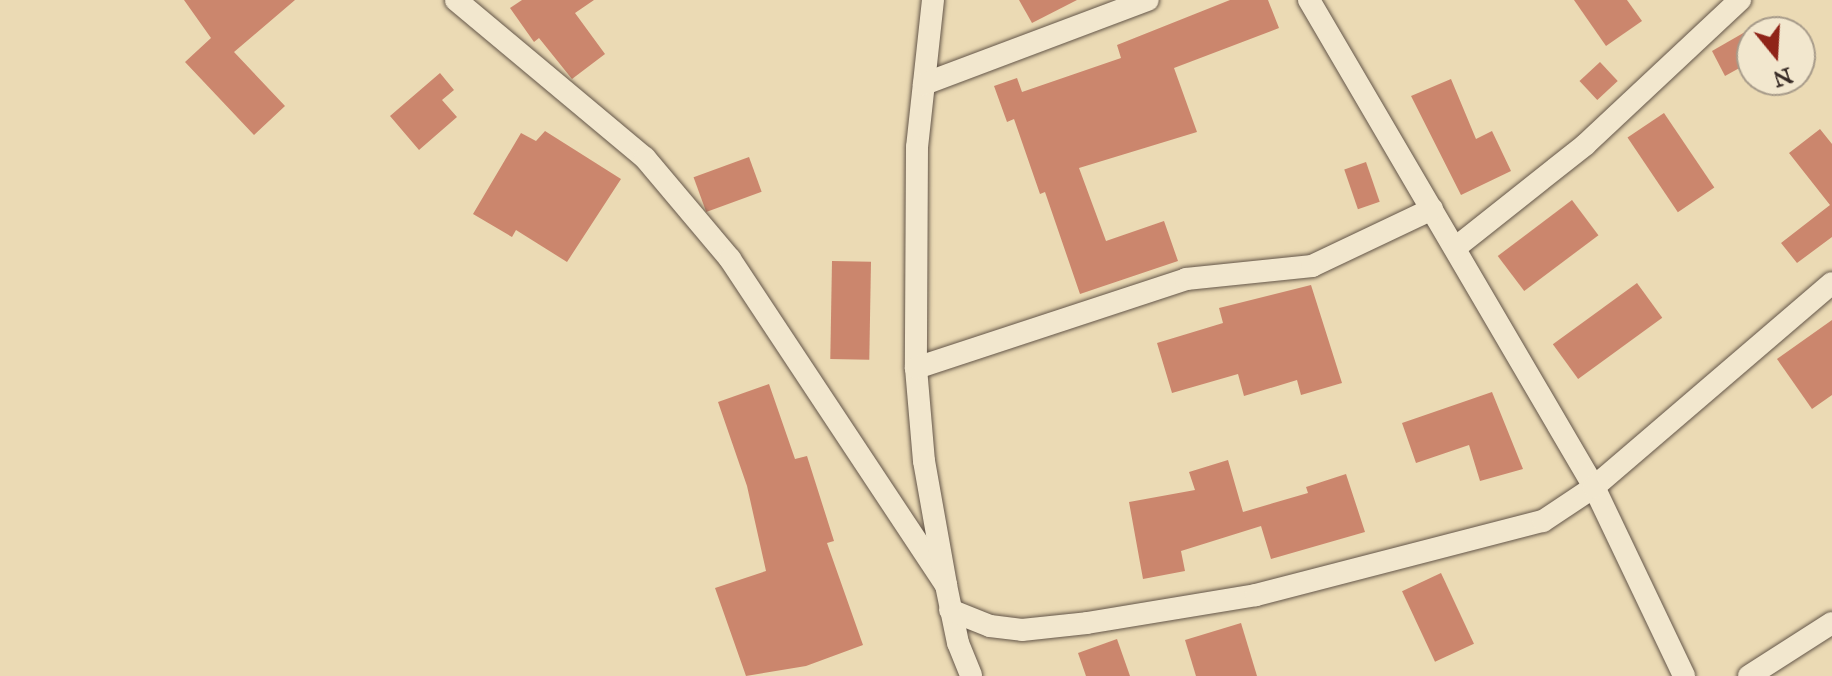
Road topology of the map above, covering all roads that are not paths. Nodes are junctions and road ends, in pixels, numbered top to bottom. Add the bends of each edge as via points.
1 (456, 0) edge
2 (933, 0) edge
3 (1148, 0) edge
4 (1309, 0) edge
5 (1740, 0) edge
6 (924, 84) junction
7 (1432, 209) junction
8 (1455, 248) junction
9 (1832, 283) edge
10 (916, 368) junction
11 (1594, 487) junction
12 (946, 585) junction
13 (950, 610) junction
14 (1832, 623) edge
15 (971, 676) edge
16 (1684, 676) edge
17 (1749, 676) edge

1 - 12 street via 645,158 730,259
2 - 6 street
3 - 6 street
4 - 7 street
5 - 8 street via 1586,144
6 - 10 street via 917,147
7 - 8 street
7 - 10 street via 1312,266 1186,279
8 - 11 street
9 - 11 street
10 - 12 street via 924,461
11 - 13 street via 1543,521 1256,595 1022,630 990,626
11 - 16 street
12 - 13 street
13 - 15 street
14 - 17 street

